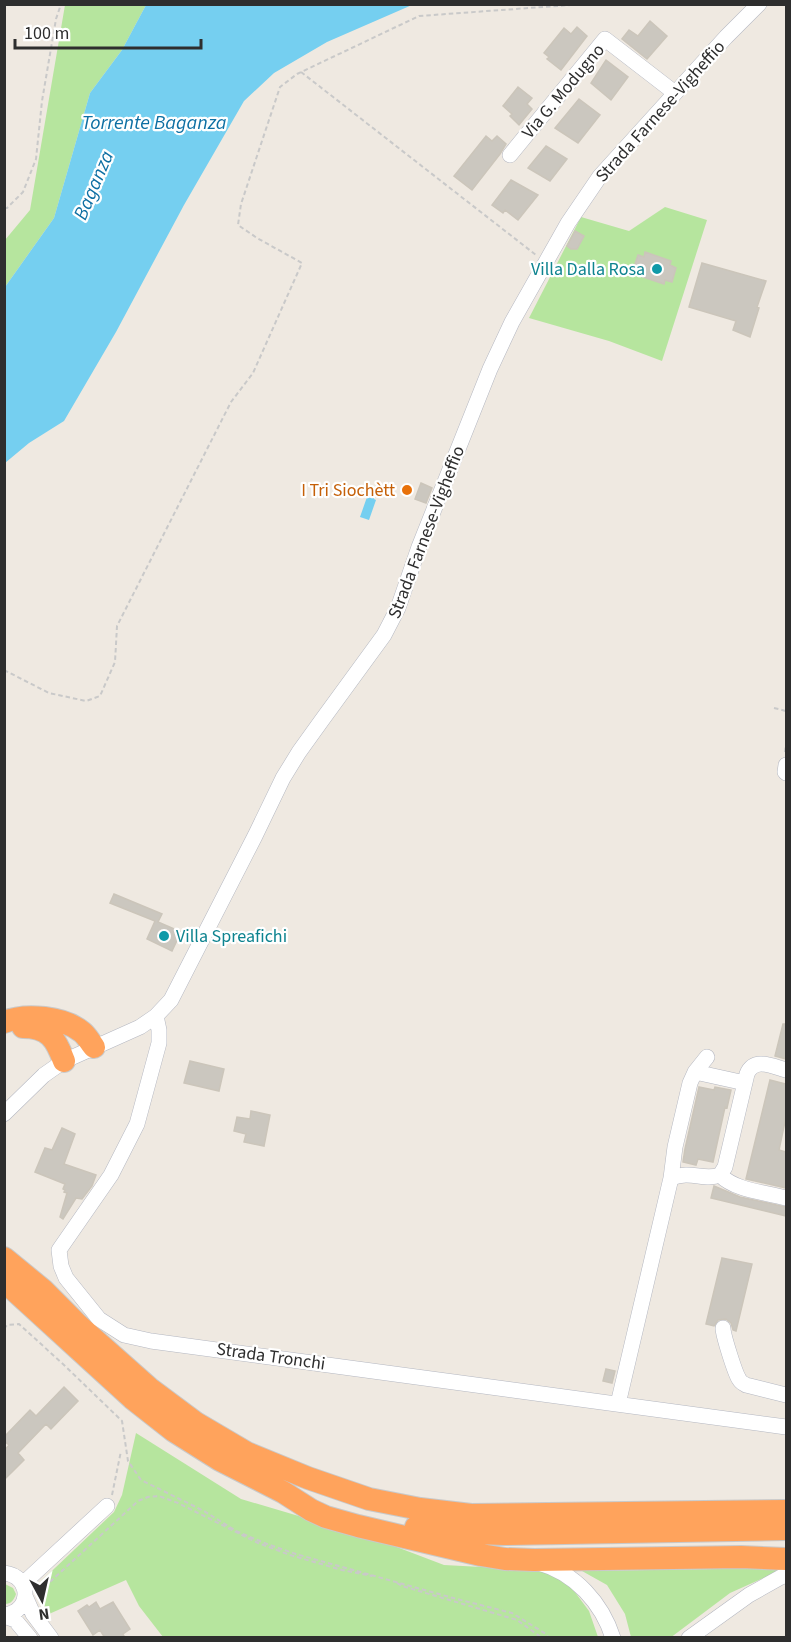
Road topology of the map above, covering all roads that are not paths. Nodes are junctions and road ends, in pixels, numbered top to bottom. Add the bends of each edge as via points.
1 (759, 4) edge
2 (675, 93) junction
3 (510, 155) dead end
4 (786, 765) edge
5 (786, 773) edge
6 (156, 1016) junction
7 (4, 1022) edge
8 (4, 1031) edge
9 (94, 1047) junction
10 (707, 1057) dead end
11 (64, 1061) junction
12 (786, 1070) edge
13 (695, 1072) junction
14 (745, 1083) junction
15 (4, 1114) edge
16 (720, 1174) junction
17 (671, 1178) junction
18 (786, 1198) edge
19 (4, 1245) edge
20 (4, 1258) edge
21 (7, 1284) edge
22 (43, 1290) junction
23 (723, 1328) dead end
24 (786, 1395) edge
25 (618, 1404) junction
26 (786, 1427) edge
27 (268, 1485) junction
28 (107, 1506) road end
29 (786, 1511) edge
30 (786, 1529) edge
31 (786, 1559) edge
32 (525, 1560) junction
33 (4, 1573) edge
34 (786, 1576) edge
35 (27, 1593) junction
36 (4, 1615) edge
37 (30, 1638) edge
38 (51, 1638) edge
39 (613, 1638) edge
40 (689, 1638) edge

1 - 2 street, Strada Farnese-Vigheffio
2 - 3 street, Via G. Modugno via 605,39
2 - 6 street, Strada Farnese-Vigheffio via 600,176 512,321 399,608 283,778 171,1000
4 - 5 street
6 - 9 street, Strada Farnese-Vigheffio
6 - 25 street, Strada Tronchi via 159,1043 137,1124 111,1175 59,1250 66,1278 99,1318 124,1335 151,1341
7 - 9 highway via 59,1020 84,1033
8 - 11 highway via 36,1027 47,1032
9 - 11 street, Strada Farnese-Vigheffio
10 - 13 street
11 - 15 street, Strada Farnese-Vigheffio
12 - 14 street via 757,1064 751,1066
13 - 14 street
13 - 17 street
14 - 16 street via 726,1164
16 - 17 street via 683,1174
16 - 18 street via 737,1186
17 - 25 street
19 - 22 highway
20 - 22 highway
21 - 27 highway via 152,1415 197,1446
22 - 29 highway via 149,1388 196,1423 248,1453 369,1499 471,1515
23 - 24 street via 741,1382
25 - 26 street, Strada Tronchi
27 - 30 highway via 353,1514 450,1532
27 - 32 highway via 318,1514 342,1522 464,1552
28 - 35 street via 27,1580
31 - 32 highway
32 - 39 street via 553,1568 581,1587 602,1612
33 - 35 street via 15,1576
34 - 40 street via 749,1595
35 - 36 street via 20,1608
35 - 38 street via 33,1614
36 - 37 street via 15,1620

